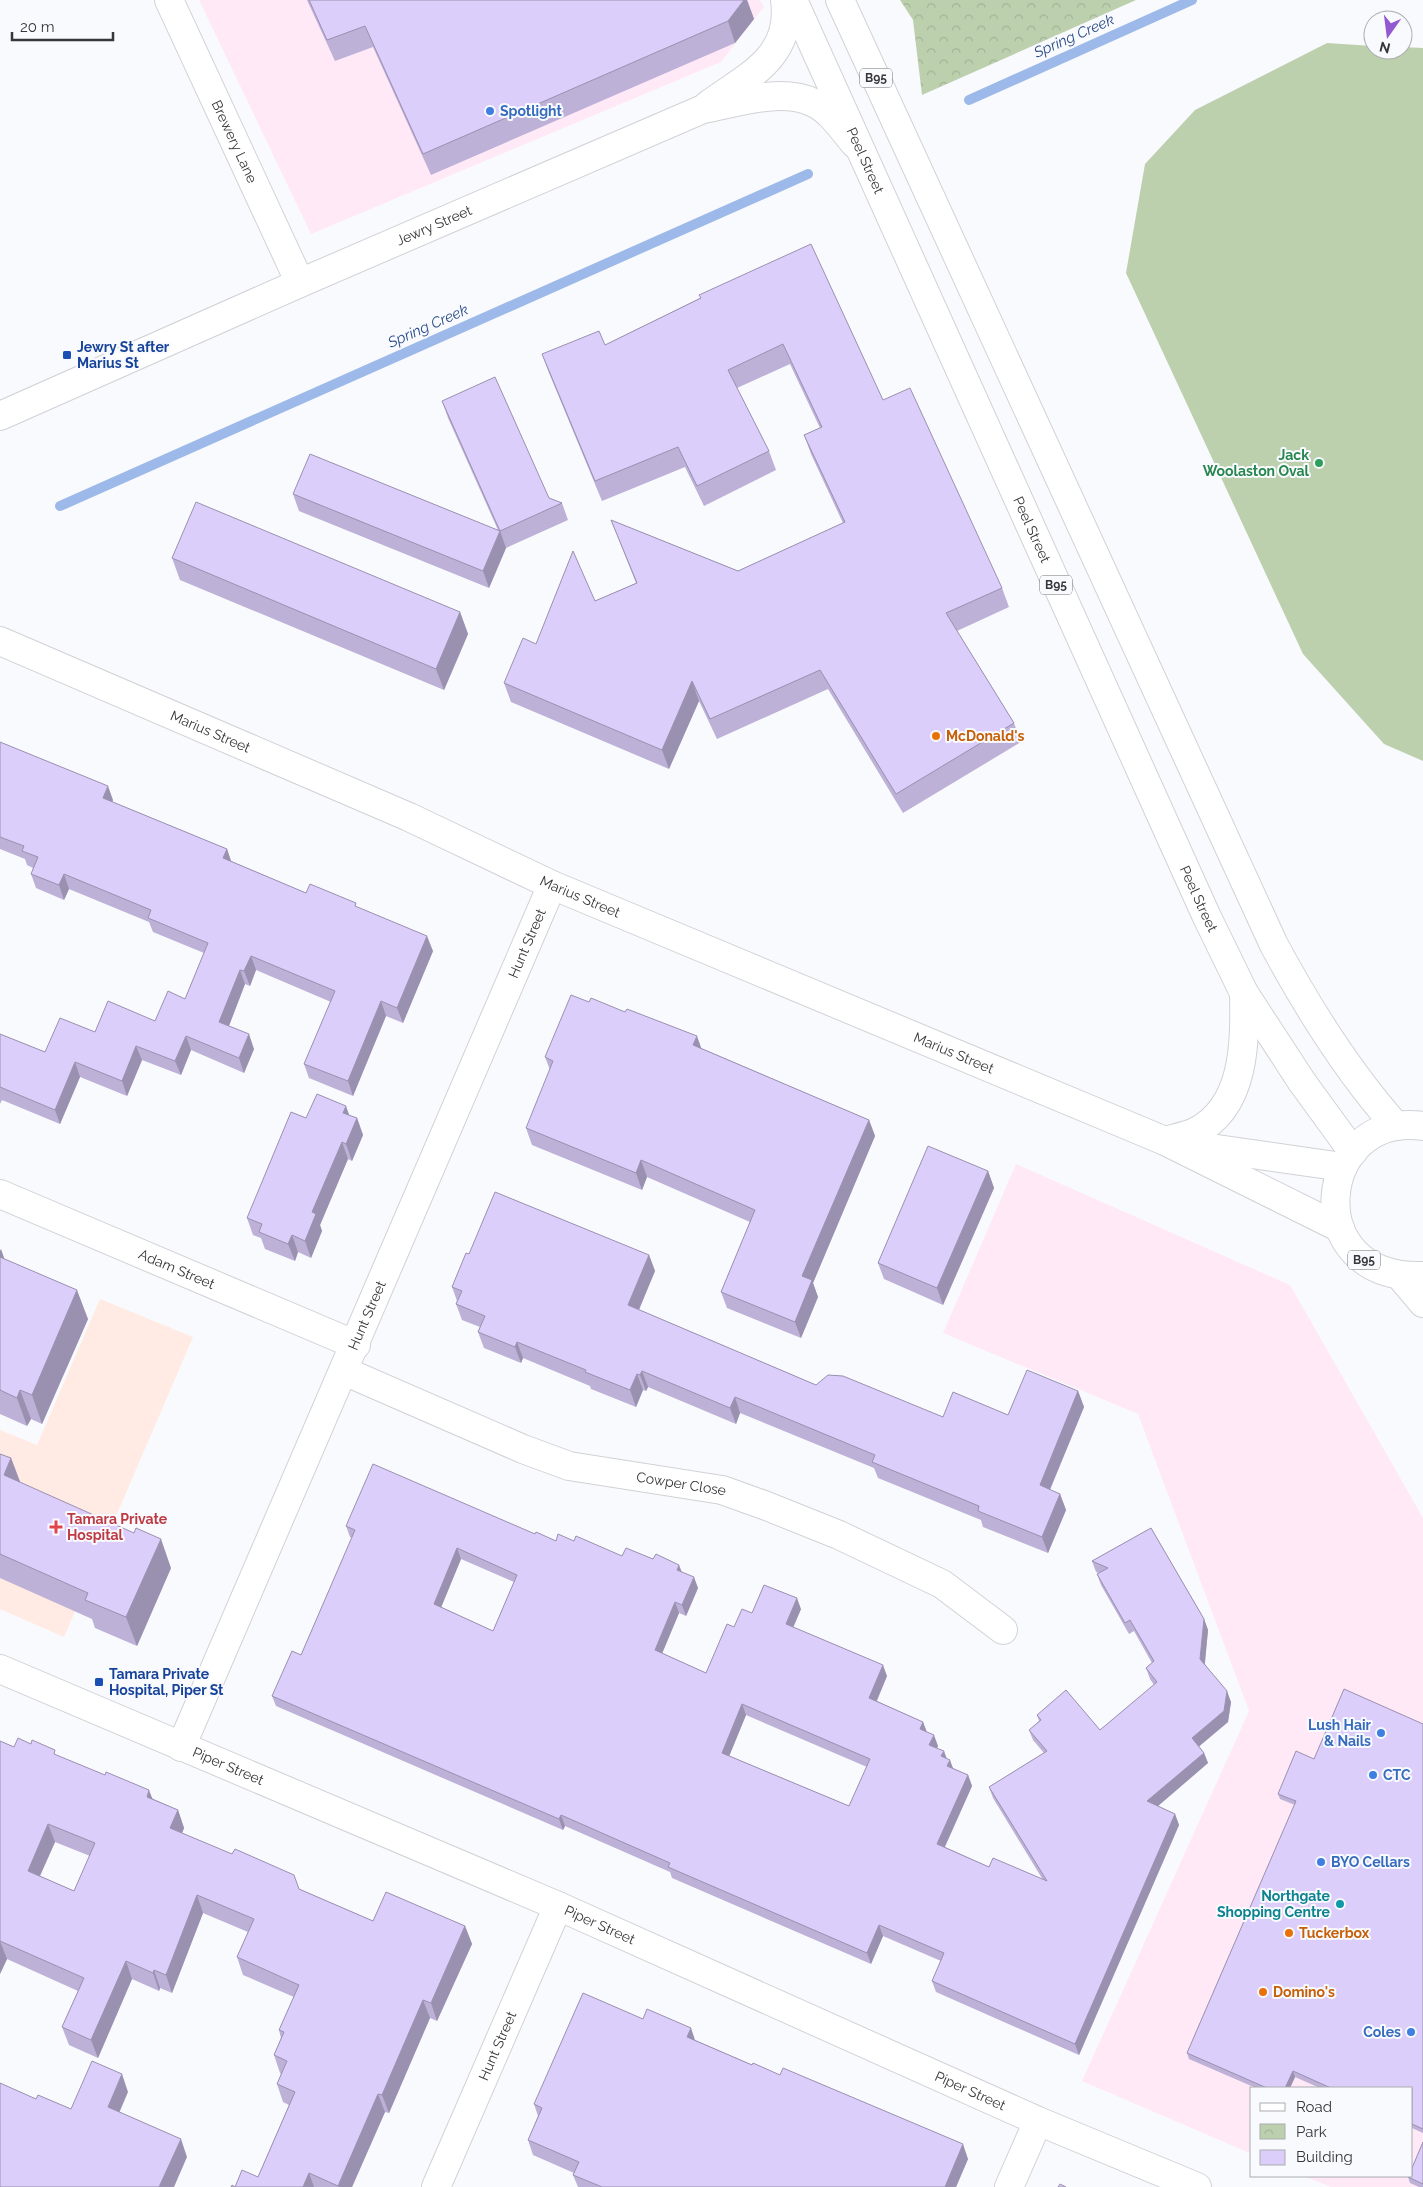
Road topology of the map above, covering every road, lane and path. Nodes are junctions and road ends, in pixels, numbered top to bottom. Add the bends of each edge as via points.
1 (169, 0) edge
2 (785, 0) edge
3 (793, 0) edge
4 (840, 0) edge
5 (703, 109) junction
6 (860, 150) junction
7 (300, 283) junction
8 (0, 416) edge
9 (0, 641) edge
10 (552, 885) junction
11 (1244, 993) junction
12 (1396, 1126) junction
13 (1423, 1126) edge
14 (1166, 1141) junction
15 (1348, 1159) junction
16 (0, 1194) edge
17 (1340, 1228) junction
18 (1412, 1277) edge
19 (1423, 1303) edge
20 (356, 1345) junction
21 (344, 1372) junction
22 (1003, 1630) dead end
23 (0, 1668) edge
24 (181, 1747) junction
25 (558, 1906) junction
26 (1038, 2121) junction
27 (436, 2187) edge
28 (1009, 2187) edge
29 (1197, 2187) edge

1 - 7 street, Brewery Lane
2 - 5 street via 786,29 778,49 766,62
3 - 6 street, Peel Street / B95
4 - 12 street, B95 via 1274,945 1335,1049 1365,1091
5 - 6 street, Jewry Street via 770,97 794,97 815,103 832,117
5 - 7 street, Jewry Street
6 - 11 street, Peel Street / B95 via 1206,916
7 - 8 street, Jewry Street
9 - 10 street, Marius Street via 409,817
10 - 14 street, Marius Street
10 - 20 street, Hunt Street
11 - 14 street via 1245,1037 1240,1068 1230,1096 1216,1117 1195,1132
11 - 15 street, Peel Street / B95
12 - 13 street
12 - 15 street via 1363,1141
14 - 15 street, Marius Street
14 - 17 street, Marius Street
15 - 17 street, B95 via 1336,1187 1335,1207
16 - 20 street, Adam Street
17 - 18 street, B95 via 1347,1243 1371,1266
18 - 19 street, B95
20 - 21 street, Hunt Street
21 - 22 street, Cowper Close via 523,1450 569,1466 722,1490 764,1505 839,1535 942,1584
21 - 24 street, Hunt Street
23 - 24 street, Piper Street
24 - 25 street, Piper Street
25 - 26 street, Piper Street
25 - 27 street, Hunt Street
26 - 28 street
26 - 29 street, Piper Street

